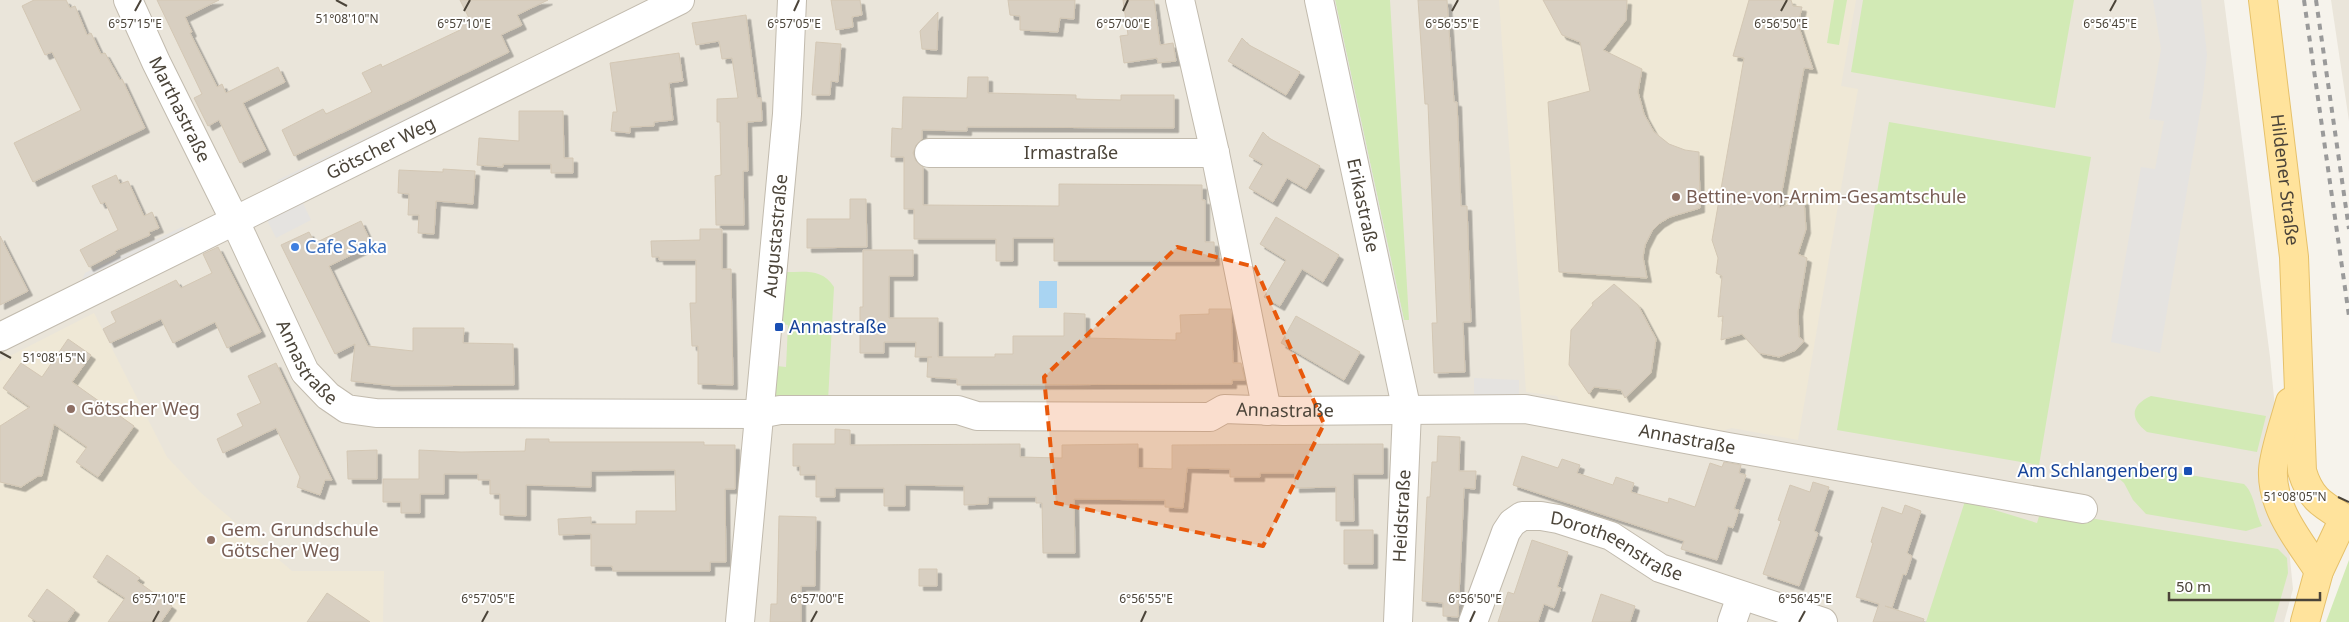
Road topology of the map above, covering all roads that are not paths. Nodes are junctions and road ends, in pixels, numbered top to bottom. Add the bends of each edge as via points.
1 (128, 0) edge
2 (680, 0) edge
3 (792, 0) edge
4 (1180, 0) edge
5 (1319, 0) edge
6 (2263, 0) edge
7 (929, 154) dead end
8 (1215, 154) junction
9 (234, 219) junction
10 (0, 337) edge
11 (2299, 362) junction
12 (1266, 411) junction
13 (1407, 411) junction
14 (759, 414) junction
15 (2083, 509) dead end
16 (2346, 514) edge
17 (2319, 571) junction
18 (1741, 596) junction
19 (740, 622) edge
20 (1398, 622) edge
21 (1473, 622) edge
22 (1732, 622) edge
23 (1822, 622) edge
24 (2305, 622) edge

1 - 9 street, Marthastraße
2 - 9 street, Götscher Weg
3 - 14 street, Augustastraße via 785,133
4 - 8 street
5 - 13 street, Erikastraße
6 - 11 main road, Hildener Straße via 2294,257
7 - 8 street, Irmastraße
8 - 12 street
9 - 10 street, Götscher Weg
9 - 14 street, Annastraße via 305,372 328,396 347,409 376,413
11 - 16 main road, Hildener Straße via 2302,470 2306,487 2316,499
11 - 17 main road, Hildener Straße via 2273,470 2275,494 2291,528
12 - 13 street, Annastraße
12 - 14 street, Annastraße via 1224,409 1210,417 977,416 958,410 780,410
13 - 15 street, Annastraße via 1525,409
13 - 20 street, Heidstraße
14 - 19 street, Augustastraße
16 - 17 main road, Hildener Straße
17 - 24 main road, Hildener Straße
18 - 21 street, Dorotheenstraße via 1660,568 1611,536 1558,519 1522,516 1512,522 1501,543
18 - 22 street
18 - 23 street, Dorotheenstraße

